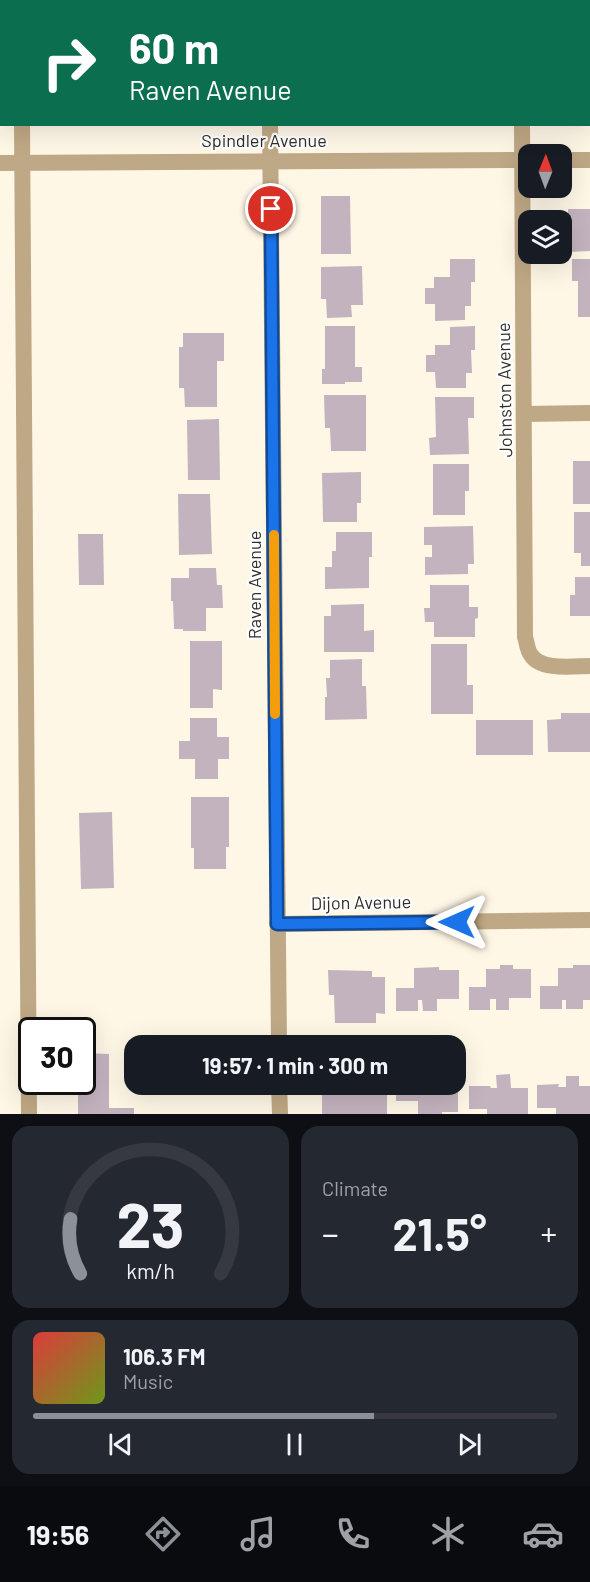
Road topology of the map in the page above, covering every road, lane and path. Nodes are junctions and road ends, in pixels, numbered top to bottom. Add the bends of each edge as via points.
1 (21, 126) edge
2 (270, 126) edge
3 (522, 126) edge
4 (524, 144) edge
5 (590, 159) edge
6 (518, 160) edge
7 (572, 160) edge
8 (270, 161) junction
9 (0, 163) edge
10 (22, 163) junction
11 (525, 198) edge
12 (590, 413) edge
13 (524, 414) junction
14 (590, 666) edge
15 (590, 920) edge
16 (277, 924) junction
17 (279, 1035) edge
18 (279, 1095) edge
19 (29, 1114) edge
20 (280, 1114) edge

1 - 10 street
2 - 8 street, Raven Avenue
3 - 4 street, Johnston Avenue
5 - 7 street
6 - 8 street, Spindler Avenue
8 - 10 street, Spindler Avenue
8 - 16 street, Raven Avenue
9 - 10 street, Spindler Avenue
10 - 19 street
11 - 13 street, Johnston Avenue
12 - 13 street
13 - 14 street, Johnston Avenue via 525,637 530,654 544,665
15 - 16 street, Dijon Avenue
16 - 17 street, Raven Avenue
18 - 20 street

